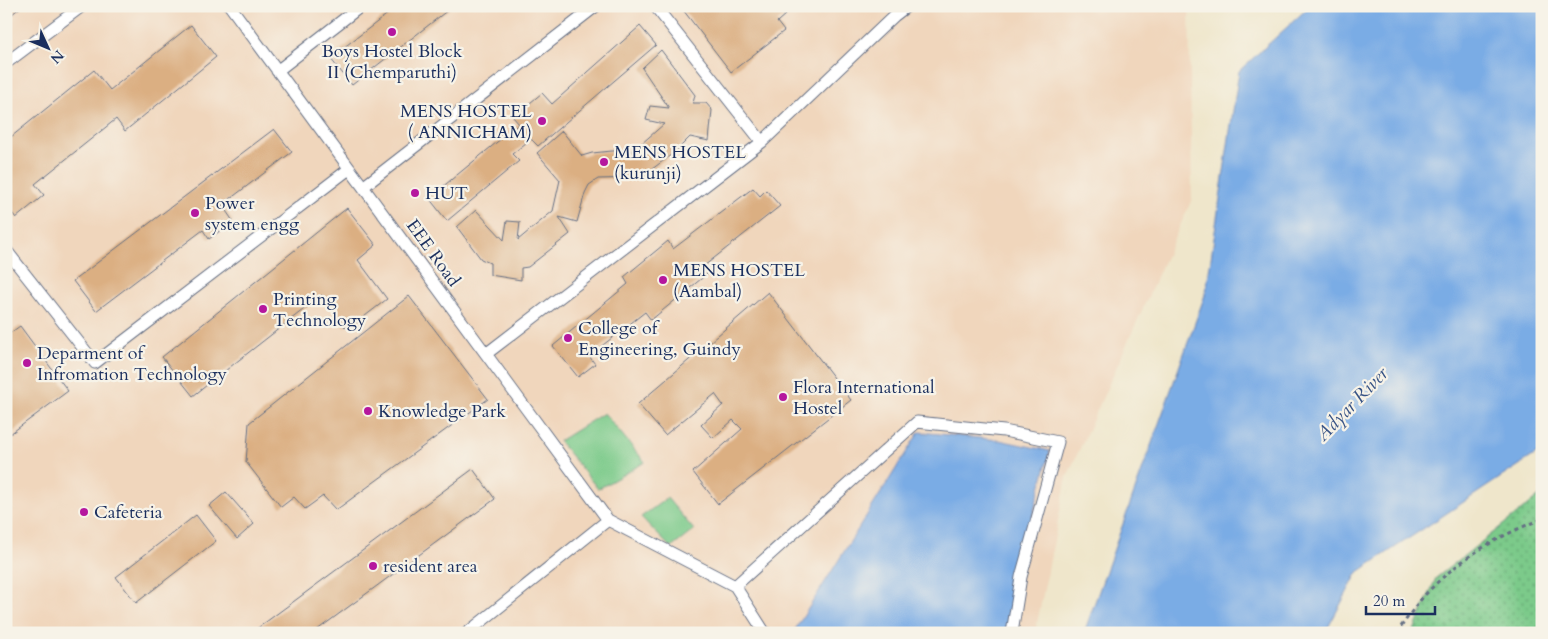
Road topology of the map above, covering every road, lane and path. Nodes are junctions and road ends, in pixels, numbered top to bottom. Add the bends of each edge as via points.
1 (82, 6) edge
2 (230, 6) edge
3 (361, 6) edge
4 (596, 6) edge
5 (655, 6) edge
6 (886, 6) edge
7 (907, 6) edge
8 (894, 16) junction
9 (6, 63) edge
10 (278, 71) junction
11 (762, 142) junction
12 (349, 169) junction
13 (363, 187) junction
14 (6, 250) edge
15 (486, 354) junction
16 (1542, 519) edge
17 (608, 520) junction
18 (735, 586) junction
19 (467, 633) edge
20 (765, 633) edge
21 (1012, 633) edge
22 (1396, 633) edge

1 - 9 lane
2 - 10 lane, EEE Road
3 - 10 lane
4 - 13 lane
5 - 11 lane
6 - 8 lane
7 - 8 lane
8 - 11 lane
10 - 12 lane, EEE Road
11 - 15 lane
12 - 13 lane, EEE Road
12 - 14 lane via 94,363
13 - 15 lane, EEE Road
15 - 17 lane, EEE Road
16 - 22 path via 1485,545 1446,574 1423,597
17 - 18 lane
17 - 19 lane
18 - 20 lane
18 - 21 lane via 917,422 1004,431 1058,442 1021,577

